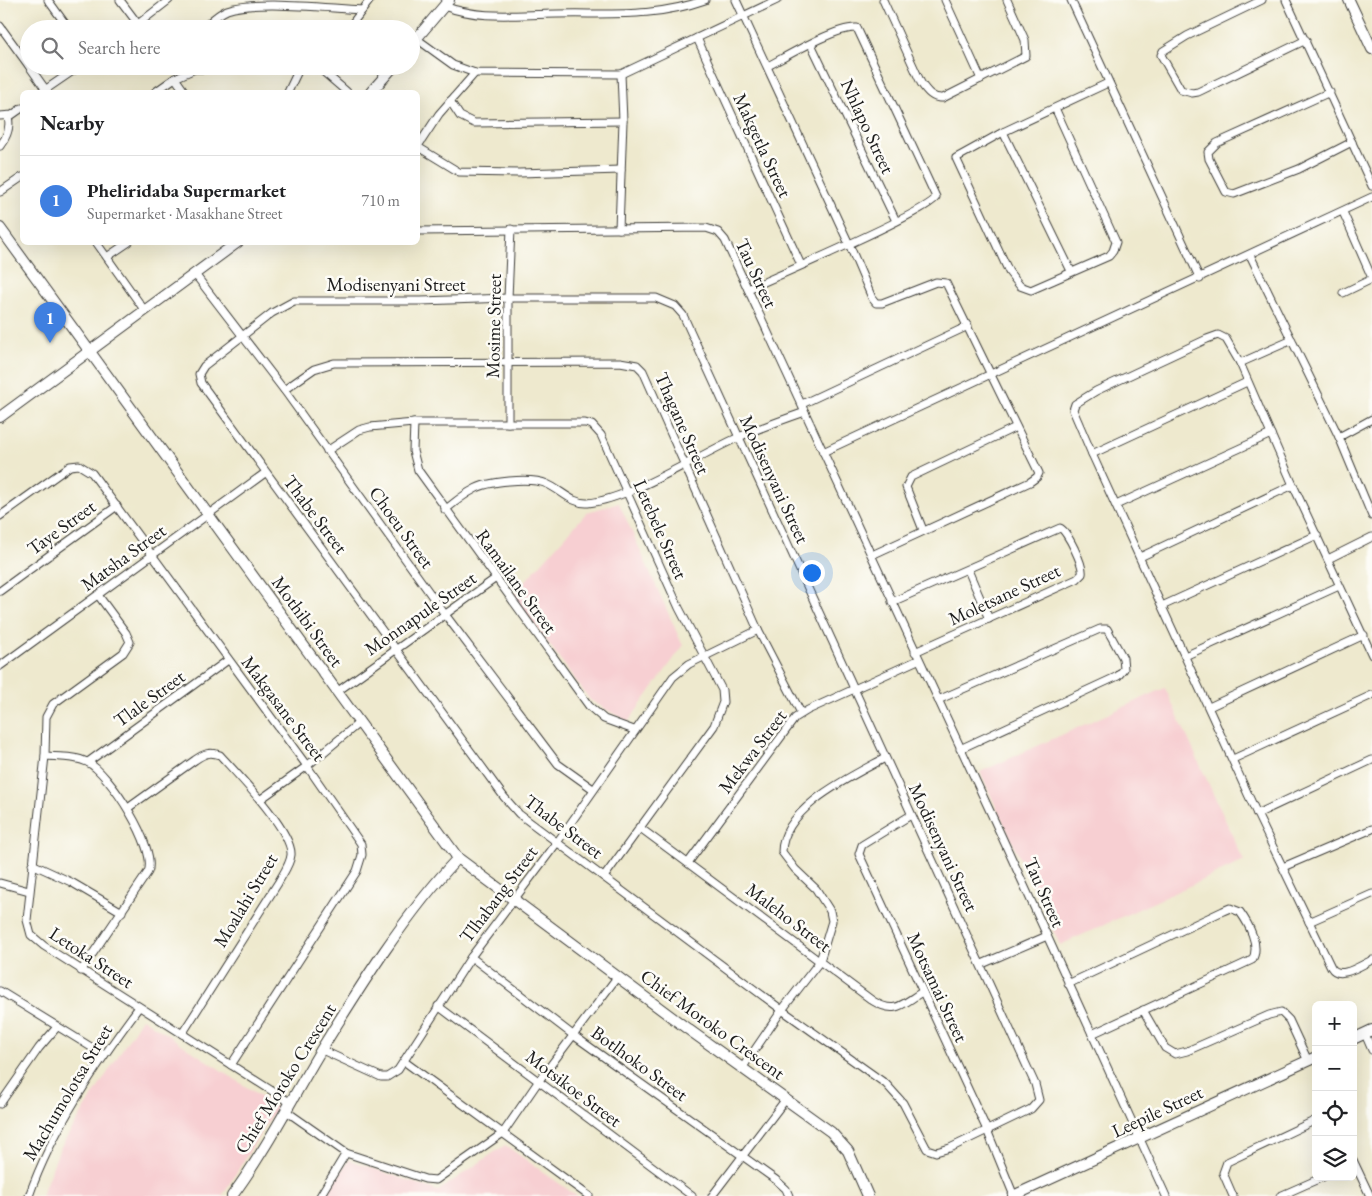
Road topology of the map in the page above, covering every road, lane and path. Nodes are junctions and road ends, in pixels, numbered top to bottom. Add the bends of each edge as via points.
1 (48, 0) edge
2 (120, 0) edge
3 (168, 0) edge
4 (370, 0) edge
5 (705, 0) edge
6 (736, 0) edge
7 (777, 0) edge
8 (883, 0) edge
9 (945, 0) edge
10 (1007, 0) edge
11 (1071, 0) edge
12 (1262, 0) edge
13 (1286, 0) edge
14 (1349, 0) edge
15 (446, 3) edge
16 (362, 10) junction
17 (744, 15) junction
18 (62, 20) edge
19 (134, 20) edge
20 (145, 20) edge
21 (214, 20) edge
22 (355, 20) edge
23 (0, 26) edge
24 (420, 35) edge
25 (697, 38) junction
26 (1306, 40) junction
27 (811, 44) junction
28 (420, 46) edge
29 (1372, 48) edge
30 (20, 54) edge
31 (768, 66) junction
32 (475, 73) junction
33 (621, 74) junction
34 (34, 75) edge
35 (67, 75) edge
36 (178, 75) edge
37 (296, 75) edge
38 (327, 75) edge
39 (386, 75) edge
40 (175, 78) junction
41 (981, 80) junction
42 (1108, 83) junction
43 (43, 90) edge
44 (45, 90) edge
45 (158, 90) edge
46 (184, 90) edge
47 (289, 90) edge
48 (345, 90) edge
49 (374, 90) edge
50 (1330, 92) junction
51 (450, 101) junction
52 (1055, 108) junction
53 (20, 109) edge
54 (0, 116) edge
55 (8, 117) junction
56 (623, 121) junction
57 (1003, 132) junction
58 (1352, 142) junction
59 (420, 143) edge
60 (0, 146) edge
61 (420, 147) edge
62 (621, 170) junction
63 (20, 178) edge
64 (1372, 186) edge
65 (0, 192) edge
66 (1372, 197) edge
67 (1343, 212) junction
68 (896, 221) junction
69 (0, 228) edge
70 (511, 229) junction
71 (619, 229) junction
72 (420, 231) edge
73 (849, 244) junction
74 (98, 245) edge
75 (125, 245) edge
76 (234, 245) edge
77 (1250, 255) junction
78 (107, 257) junction
79 (801, 265) junction
80 (1071, 271) junction
81 (194, 273) junction
82 (1200, 279) junction
83 (1372, 279) edge
84 (748, 289) junction
85 (1343, 293) dead end
86 (508, 298) junction
87 (145, 311) junction
88 (968, 326) junction
89 (243, 338) junction
90 (1292, 340) junction
91 (88, 351) junction
92 (508, 362) junction
93 (1240, 363) junction
94 (990, 375) junction
95 (1247, 382) junction
96 (284, 390) junction
97 (803, 408) junction
98 (0, 417) edge
99 (1372, 419) edge
100 (414, 423) junction
101 (508, 423) junction
102 (1016, 427) junction
103 (1271, 434) junction
104 (1339, 437) junction
105 (738, 438) junction
106 (327, 451) junction
107 (824, 452) junction
108 (1092, 454) junction
109 (684, 464) junction
110 (265, 473) junction
111 (1293, 484) junction
112 (627, 492) junction
113 (1116, 505) junction
114 (117, 506) junction
115 (445, 510) junction
116 (208, 514) junction
117 (0, 516) edge
118 (1372, 516) edge
119 (923, 530) junction
120 (1317, 535) junction
121 (1372, 537) edge
122 (152, 555) junction
123 (872, 555) junction
124 (1140, 557) junction
125 (1328, 559) junction
126 (968, 570) junction
127 (496, 578) junction
128 (1339, 586) junction
129 (0, 591) edge
130 (98, 595) junction
131 (892, 602) junction
132 (1162, 606) junction
133 (444, 614) junction
134 (989, 619) junction
135 (758, 630) junction
136 (1364, 636) junction
137 (395, 650) junction
138 (915, 652) junction
139 (1372, 655) edge
140 (704, 656) junction
141 (1186, 656) junction
142 (228, 660) junction
143 (918, 660) junction
144 (0, 666) edge
145 (853, 689) junction
146 (338, 691) junction
147 (1372, 695) edge
148 (938, 700) junction
149 (1209, 707) junction
150 (801, 713) junction
151 (360, 722) junction
152 (634, 730) junction
153 (960, 749) junction
154 (45, 756) junction
155 (885, 758) junction
156 (1233, 758) junction
157 (1372, 760) edge
158 (88, 762) junction
159 (307, 766) junction
160 (593, 789) junction
161 (261, 799) junction
162 (128, 808) junction
163 (911, 814) junction
164 (1257, 814) junction
165 (639, 827) junction
166 (1372, 828) edge
167 (556, 844) junction
168 (458, 858) junction
169 (688, 863) junction
170 (32, 864) junction
171 (1283, 867) junction
172 (604, 877) junction
173 (0, 883) edge
174 (30, 891) junction
175 (1372, 894) edge
176 (513, 900) junction
177 (122, 912) junction
178 (1309, 922) junction
179 (1047, 936) junction
180 (471, 957) junction
181 (1372, 960) edge
182 (820, 961) junction
183 (982, 964) junction
184 (81, 971) junction
185 (618, 976) junction
186 (1068, 984) junction
187 (0, 992) edge
188 (922, 992) junction
189 (438, 1006) junction
190 (139, 1007) junction
191 (782, 1010) junction
192 (1143, 1010) junction
193 (57, 1027) junction
194 (1368, 1032) edge
195 (182, 1034) junction
196 (1092, 1034) junction
197 (573, 1035) junction
198 (322, 1050) junction
199 (1372, 1050) edge
200 (104, 1055) junction
201 (1312, 1059) edge
202 (405, 1062) junction
203 (231, 1065) junction
204 (742, 1067) junction
205 (538, 1082) junction
206 (786, 1099) junction
207 (0, 1104) edge
208 (288, 1107) junction
209 (1312, 1122) edge
210 (987, 1130) junction
211 (503, 1133) junction
212 (1139, 1139) junction
213 (346, 1153) junction
214 (743, 1157) junction
215 (1357, 1168) edge
216 (1314, 1181) edge
217 (29, 1196) edge
218 (232, 1196) edge
219 (320, 1196) edge
220 (589, 1196) edge
221 (692, 1196) edge
222 (712, 1196) edge
223 (789, 1196) edge
224 (868, 1196) edge
225 (1013, 1196) edge
226 (1166, 1196) edge
227 (1233, 1196) edge
228 (1280, 1196) edge
229 (1370, 1196) edge

1 - 18 street
2 - 19 street
3 - 20 street
4 - 16 street
5 - 15 street via 668,11 623,16 476,15
6 - 17 street
7 - 17 street
8 - 41 street via 921,83 930,94 944,98
9 - 41 street
10 - 41 street via 1025,40 1026,56
11 - 42 street
12 - 26 street via 1163,51 1174,83 1181,90 1192,94 1198,92
13 - 26 street
14 - 29 street
15 - 24 street
16 - 21 street via 242,7 227,10
16 - 22 street
17 - 25 street
17 - 31 street
23 - 30 street
25 - 33 street
25 - 79 street, Makgetla Street
26 - 50 street
27 - 31 street
27 - 68 street, Nhlapo Street
27 - 68 street via 847,29 859,30 936,195 931,204
28 - 32 street via 453,65
31 - 73 street
32 - 33 street
32 - 51 street
33 - 56 street
34 - 43 street
35 - 44 street
36 - 40 street
37 - 47 street
38 - 48 street
39 - 49 street
40 - 45 street
40 - 46 street
42 - 52 street
42 - 82 street
50 - 58 street
50 - 58 street via 1217,143 1208,152 1209,159 1226,192 1234,194 1299,169
51 - 56 street via 460,116 474,123
51 - 59 street
52 - 57 street
52 - 80 street via 1116,242 1114,251 1108,256
53 - 55 street
54 - 55 street
55 - 60 street via 8,131
56 - 62 street
57 - 80 street
57 - 80 street via 960,154 956,160 1005,264 1016,282 1031,290
58 - 64 street
61 - 62 street via 460,172
62 - 71 street
63 - 65 street
66 - 67 street
67 - 77 street
67 - 83 street
68 - 73 street
69 - 91 street, Mothibi Street
70 - 71 street, Tau Street
70 - 72 street, Tau Street
70 - 86 street, Mosime Street
71 - 84 street, Tau Street via 706,228 718,232
73 - 79 street
73 - 88 street via 876,303 898,299 943,281 949,286
74 - 78 street
75 - 78 street
76 - 81 street
77 - 82 street
77 - 90 street
78 - 87 street
79 - 84 street
81 - 87 street
81 - 89 street, Choeu Street
82 - 94 street
83 - 85 street
84 - 97 street, Tau Street
86 - 89 street, Modisenyani Street via 421,302 294,301 272,313
86 - 92 street, Mosime Street
86 - 105 street, Modisenyani Street via 648,298 668,301 683,315
87 - 91 street
88 - 94 street
88 - 97 street
89 - 96 street, Choeu Street
89 - 110 street, Thabe Street via 204,366 199,374 201,383
90 - 93 street
90 - 104 street
91 - 98 street
91 - 116 street, Mothibi Street
92 - 96 street, Thagane Street via 327,364
92 - 101 street, Mosime Street
92 - 109 street, Thagane Street via 620,362 637,365 643,370
93 - 95 street
93 - 108 street via 1226,339 1218,335 1078,400 1073,410
94 - 102 street
94 - 107 street
95 - 103 street
95 - 108 street
96 - 106 street, Choeu Street
97 - 105 street
97 - 107 street, Tau Street
99 - 104 street
100 - 101 street, Letebele Street
100 - 106 street, Letebele Street via 364,428
100 - 115 street, Ramailane Street via 414,462
101 - 112 street, Letebele Street via 592,425 606,443
102 - 119 street via 911,478 906,487
102 - 119 street via 1037,468 1037,477
103 - 111 street
103 - 113 street
104 - 118 street
105 - 109 street
105 - 145 street, Modisenyani Street
106 - 133 street, Choeu Street
107 - 123 street, Tau Street
108 - 113 street
109 - 112 street
109 - 135 street, Thagane Street
110 - 116 street, Matsha Street
110 - 137 street, Thabe Street
111 - 120 street
111 - 124 street
112 - 115 street via 582,502 574,501 545,483 489,484 472,490
112 - 140 street, Letebele Street
113 - 124 street
114 - 117 street, Makgasane Street via 92,473 74,465 52,476
114 - 122 street, Makgasane Street
114 - 129 street, Taye Street
115 - 127 street, Ramailane Street
116 - 122 street, Matsha Street
116 - 146 street, Mothibi Street
119 - 123 street
120 - 125 street
120 - 132 street
121 - 125 street
122 - 130 street, Matsha Street
122 - 142 street, Makgasane Street
123 - 131 street, Tau Street
124 - 132 street
125 - 128 street
126 - 131 street
126 - 134 street
126 - 134 street, Moletsane Street via 1060,528 1064,529 1084,569 1079,576
127 - 133 street, Monnapule Street
127 - 152 street, Ramailane Street via 589,706 604,719
128 - 136 street
128 - 141 street
130 - 144 street, Matsha Street
130 - 154 street, Letoka Street via 126,633 129,646 49,708
131 - 138 street, Tau Street
132 - 141 street
133 - 137 street, Monnapule Street
133 - 160 street, Choeu Street via 558,764
134 - 138 street, Moletsane Street
135 - 140 street, Tlhabang Street
135 - 150 street, Thagane Street
136 - 139 street
136 - 149 street
137 - 146 street, Monnapule Street
137 - 167 street, Thabe Street via 512,808
138 - 143 street, Tau Street
140 - 152 street, Tlhabang Street via 677,673
140 - 165 street, Letebele Street via 722,690 719,715
141 - 149 street
142 - 158 street, Tlale Street
142 - 159 street, Makgasane Street
143 - 145 street, Mekwa Street
143 - 148 street, Tau Street
145 - 150 street, Mekwa Street
145 - 155 street, Modisenyani Street
146 - 151 street, Mothibi Street
147 - 156 street
148 - 153 street, Tau Street
148 - 153 street via 1100,629 1107,629 1123,658 1124,668 1118,676
149 - 156 street
150 - 169 street, Mekwa Street
151 - 159 street
151 - 168 street, Mothibi Street
152 - 160 street, Tlhabang Street
153 - 179 street, Tau Street
154 - 158 street
154 - 170 street, Letoka Street
155 - 163 street, Modisenyani Street
155 - 182 street via 818,796 793,823 782,843 782,852 816,890 832,916 830,934
156 - 164 street
157 - 164 street
158 - 162 street
159 - 161 street
159 - 203 street, Makgasane Street via 357,836 362,848 361,862
160 - 167 street, Tlhabang Street
161 - 162 street, Moalahi Street via 220,755 209,753
161 - 195 street, Moalahi Street via 287,840 290,860
162 - 177 street via 151,866
163 - 183 street, Modisenyani Street
163 - 188 street, Motsamai Street via 862,845 858,851
164 - 171 street
165 - 169 street, Maleho Street
165 - 172 street, Letebele Street
166 - 171 street
167 - 172 street, Thabe Street
167 - 176 street, Tlhabang Street
168 - 176 street, Mothibi Street
168 - 198 street, Chief Moroko Crescent via 403,927
169 - 182 street, Maleho Street
170 - 174 street, Letoka Street
170 - 177 street
171 - 178 street
172 - 191 street, Thabe Street
173 - 174 street
174 - 184 street, Letoka Street via 27,920 31,935
175 - 178 street
176 - 180 street, Tlhabang Street
176 - 185 street, Chief Moroko Crescent
177 - 184 street
178 - 181 street via 1334,972 1340,974
179 - 183 street
179 - 186 street, Tau Street
180 - 189 street, Tlhabang Street
180 - 197 street, Botlhoko Street
182 - 188 street, Maleho Street via 888,1009
182 - 191 street
183 - 210 street, Modisenyani Street via 1035,1084 1038,1100 1032,1109
184 - 190 street, Letoka Street
185 - 197 street
185 - 204 street, Chief Moroko Crescent
186 - 192 street via 1222,910 1230,908 1240,912 1255,945 1252,960
186 - 196 street, Tau Street
187 - 193 street
188 - 210 street, Motsamai Street
189 - 202 street, Tlhabang Street
189 - 205 street, Motsikoe Street
190 - 195 street, Letoka Street
190 - 200 street, Machumolotsa Street
191 - 204 street
191 - 210 street, Thabe Street via 886,1084 902,1103 927,1149 941,1152
192 - 196 street
192 - 201 street via 1165,1048 1175,1054 1281,1012
193 - 200 street
193 - 207 street
194 - 199 street
195 - 203 street, Letoka Street
196 - 212 street, Tau Street
197 - 205 street
197 - 214 street, Botlhoko Street
198 - 202 street, Tlhabang Street via 381,1077 392,1075
198 - 208 street, Chief Moroko Crescent
200 - 217 street, Machumolotsa Street via 49,1149
201 - 212 street, Leepile Street
202 - 211 street
203 - 208 street, Letoka Street
204 - 206 street, Chief Moroko Crescent
205 - 211 street
205 - 221 street, Motsikoe Street
206 - 214 street
206 - 224 street, Chief Moroko Crescent via 837,1138 852,1159
208 - 213 street, Letoka Street
208 - 218 street, Chief Moroko Crescent
209 - 227 street via 1227,1162 1223,1173
210 - 225 street, Motsamai Street
211 - 213 street, Letoka Street via 434,1180
211 - 220 street
212 - 225 street, Leepile Street
212 - 226 street, Tau Street
213 - 219 street
214 - 222 street
214 - 223 street, Botlhoko Street via 782,1186
215 - 229 street
216 - 228 street

